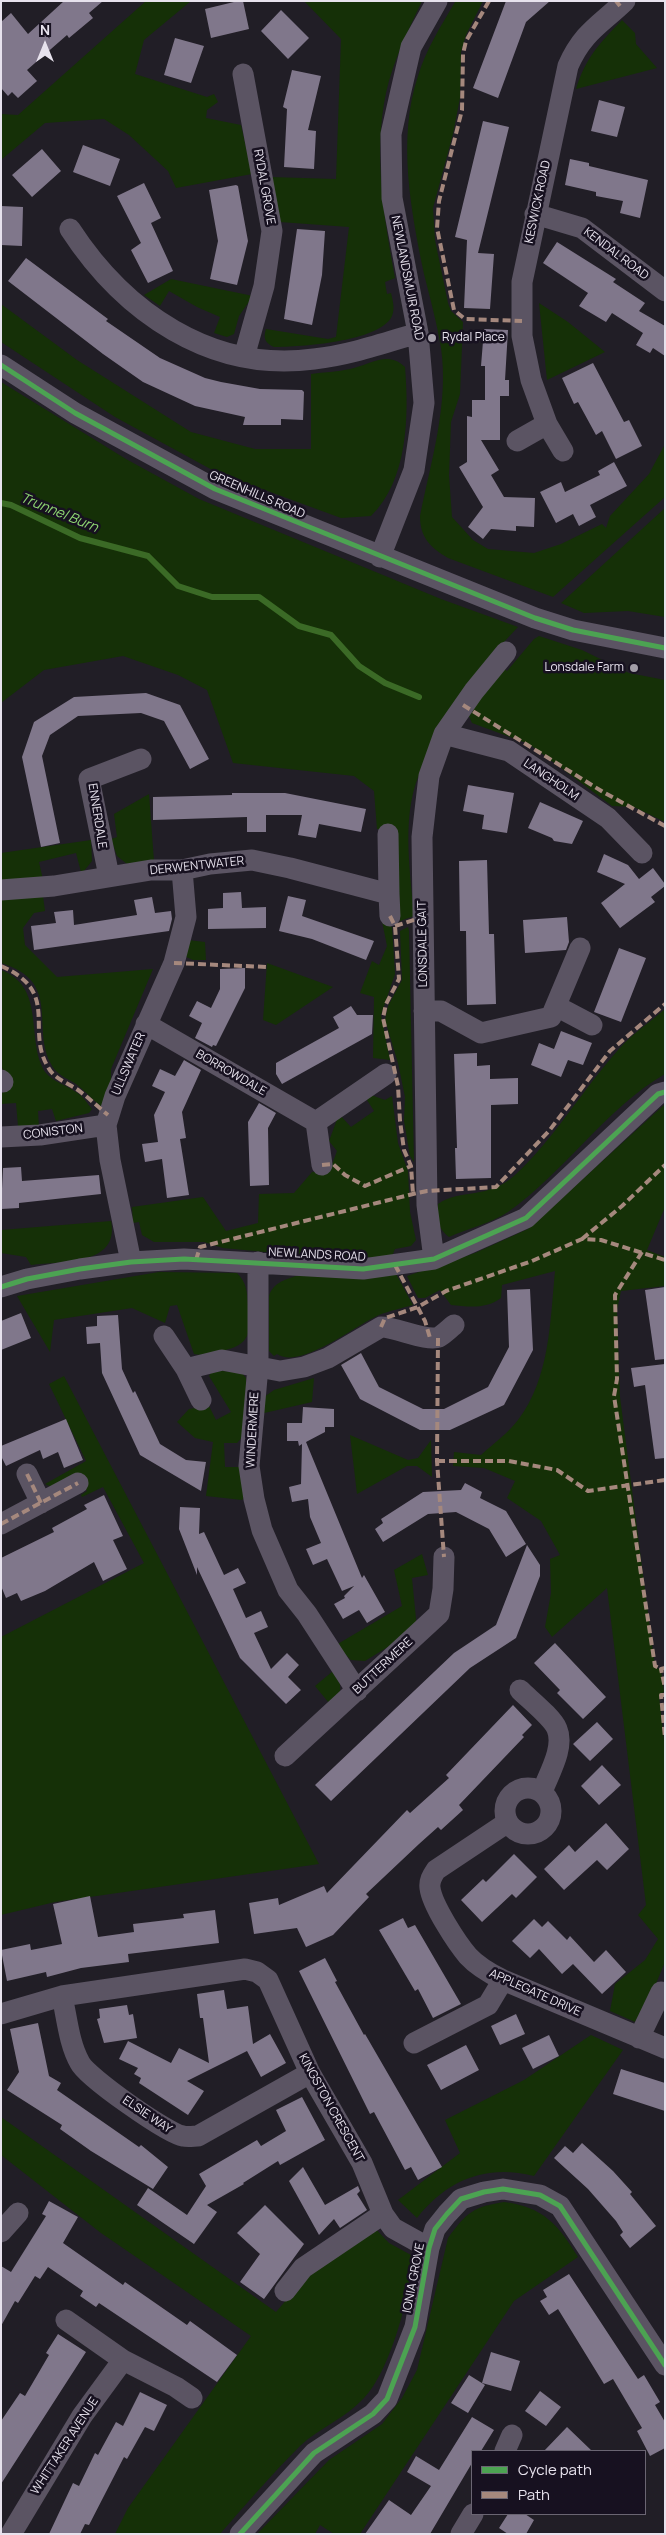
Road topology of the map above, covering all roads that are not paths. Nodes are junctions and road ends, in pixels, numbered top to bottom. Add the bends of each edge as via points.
1 (437, 1) edge
2 (625, 1) edge
3 (244, 74) dead end
4 (535, 214) junction
5 (70, 229) dead end
6 (665, 291) edge
7 (418, 333) junction
8 (244, 357) junction
9 (1, 365) edge
10 (547, 424) junction
11 (517, 441) dead end
12 (564, 451) dead end
13 (380, 557) junction
14 (665, 648) edge
15 (506, 652) dead end
16 (444, 734) junction
17 (141, 760) dead end
18 (388, 834) dead end
19 (642, 853) dead end
20 (182, 870) junction
21 (109, 876) junction
22 (1, 890) edge
23 (389, 894) junction
24 (390, 916) dead end
25 (580, 948) dead end
26 (556, 1006) junction
27 (424, 1011) junction
28 (146, 1024) junction
29 (592, 1025) dead end
30 (386, 1074) dead end
31 (665, 1092) edge
32 (316, 1122) junction
33 (106, 1125) junction
34 (1, 1136) edge
35 (322, 1165) dead end
36 (434, 1259) junction
37 (131, 1262) junction
38 (258, 1262) junction
39 (1, 1287) edge
40 (454, 1325) dead end
41 (164, 1336) dead end
42 (258, 1367) junction
43 (186, 1370) junction
44 (201, 1400) dead end
45 (26, 1474) dead end
46 (78, 1483) dead end
47 (41, 1503) junction
48 (1, 1524) edge
49 (444, 1557) dead end
50 (520, 1690) dead end
51 (357, 1691) junction
52 (285, 1756) dead end
53 (542, 1792) junction
54 (508, 1822) junction
55 (503, 1980) junction
56 (661, 1992) dead end
57 (62, 1996) junction
58 (1, 2014) edge
59 (639, 2038) junction
60 (414, 2043) dead end
61 (665, 2048) edge
62 (310, 2073) junction
63 (18, 2213) dead end
64 (383, 2214) junction
65 (1, 2232) edge
66 (429, 2248) junction
67 (285, 2291) dead end
68 (66, 2320) dead end
69 (123, 2360) junction
70 (665, 2365) edge
71 (192, 2398) dead end
72 (472, 2515) edge
73 (11, 2534) edge
74 (240, 2534) edge
75 (461, 2534) edge

1 - 7 street, NEWLANDSMUIR ROAD via 411,47 390,134 392,198
2 - 4 street, KESWICK ROAD via 587,33 568,66
3 - 8 street, RYDAL GROVE via 272,231 264,286
4 - 6 street, KENDAL ROAD via 582,228
4 - 10 street, KESWICK ROAD via 522,282 522,336 531,380
5 - 8 street via 104,273 158,322 199,344
7 - 8 street via 343,355 312,360
7 - 13 street, NEWLANDSMUIR ROAD via 424,403 419,445 414,470
9 - 13 street, GREENHILLS ROAD via 75,413 215,489
10 - 11 street
10 - 12 street, KESWICK ROAD
13 - 14 street, GREENHILLS ROAD via 535,618 573,630
15 - 16 street, LONSDALE GAIT
16 - 19 street, LANGHOLM via 508,751 608,818
16 - 27 street, LONSDALE GAIT via 429,776 422,837
17 - 21 street, ENNERDALE via 89,778
18 - 23 street
20 - 21 street, DERWENTWATER
20 - 23 street, DERWENTWATER via 252,860
20 - 28 street, ULLSWATER via 186,917 174,963
21 - 22 street, DERWENTWATER via 54,886
23 - 24 street
25 - 26 street
26 - 27 street via 551,1017 481,1033 441,1011
26 - 29 street
27 - 36 street, LONSDALE GAIT via 427,1205
28 - 32 street, BORROWDALE
28 - 33 street, ULLSWATER
30 - 32 street
31 - 36 street, NEWLANDS ROAD via 658,1094 526,1218
32 - 35 street
33 - 34 street, CONISTON via 40,1135
33 - 37 street, ULLSWATER
36 - 38 street, NEWLANDS ROAD via 363,1269
37 - 38 street, NEWLANDS ROAD via 184,1259
37 - 39 street, NEWLANDS ROAD via 27,1279
38 - 42 street, WINDERMERE
40 - 42 street via 438,1338 390,1327 381,1328 328,1358 304,1367 280,1371
41 - 43 street
42 - 43 street via 222,1360
42 - 51 street, WINDERMERE via 249,1466 262,1530 288,1590
43 - 44 street
45 - 47 street
46 - 47 street
47 - 48 street
49 - 51 street, BUTTERMERE via 438,1614
50 - 53 street via 557,1727 560,1739
51 - 52 street, BUTTERMERE
53 - 54 street via 525,1788 512,1795 505,1808
53 - 54 street via 551,1809 551,1817 542,1829 527,1834
54 - 55 street, APPLEGATE DRIVE via 436,1870 430,1879 436,1904 468,1956
55 - 59 street, APPLEGATE DRIVE
55 - 60 street via 488,2005
56 - 59 street
57 - 58 street, KINGSTON CRESCENT
57 - 62 street, KINGSTON CRESCENT via 245,1969 257,1972 268,1980
57 - 62 street, ELSIE WAY via 80,2065 166,2130 182,2136 198,2136
59 - 61 street, APPLEGATE DRIVE
62 - 64 street, KINGSTON CRESCENT via 362,2163
63 - 65 street
64 - 66 street, KINGSTON CRESCENT via 393,2228
64 - 67 street via 304,2268
66 - 70 street, IONIA GROVE via 435,2228 461,2199 503,2189 540,2194 560,2206 577,2228
66 - 74 street, IONIA GROVE via 415,2327 387,2399 373,2414 314,2453
68 - 69 street
69 - 71 street
69 - 73 street, WHITTAKER AVENUE via 82,2416
72 - 75 street

